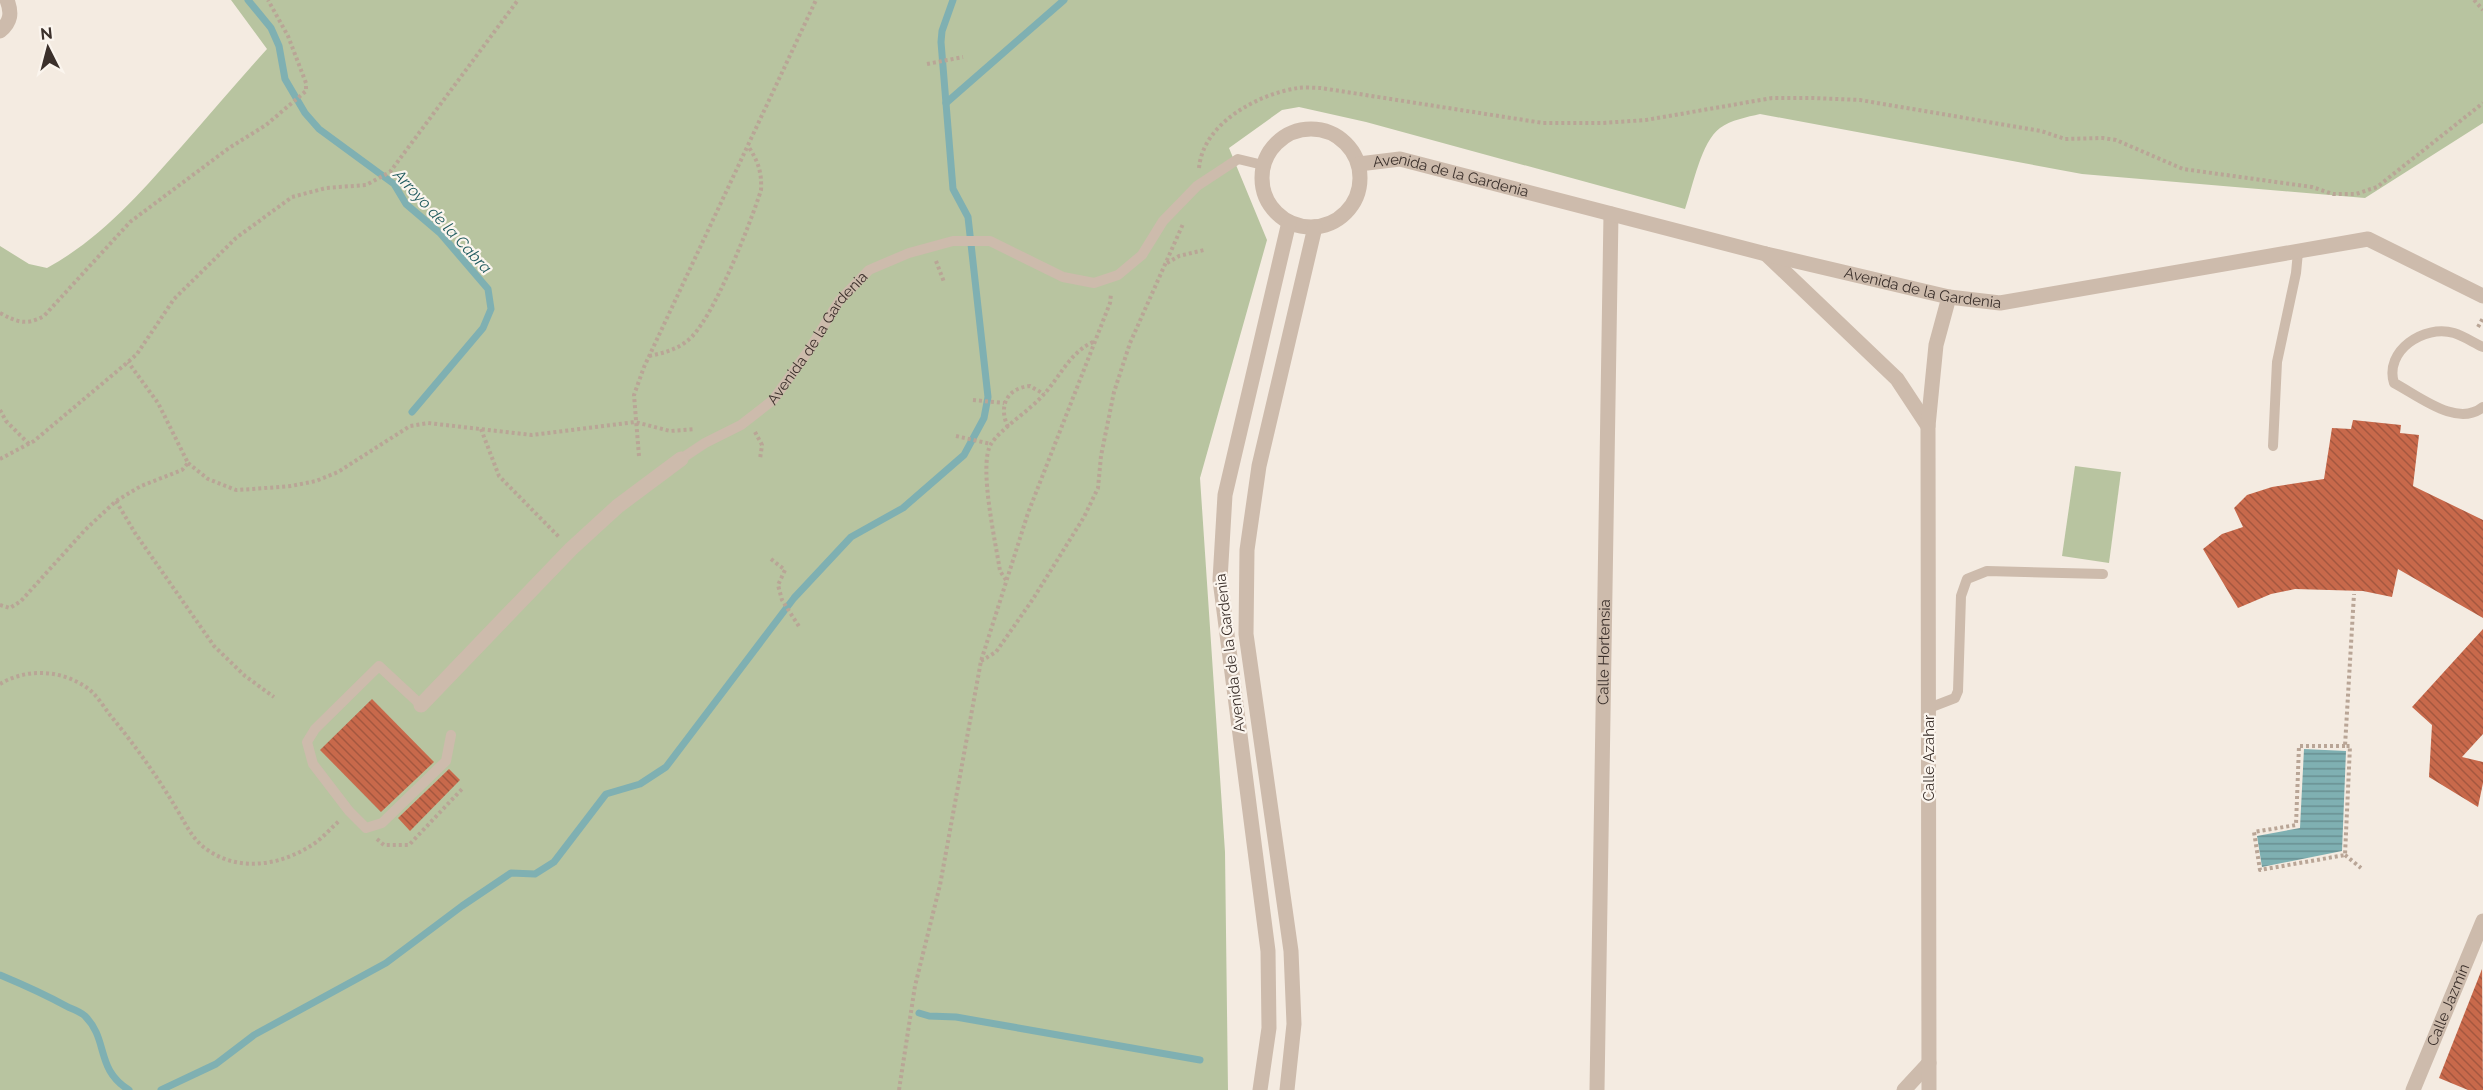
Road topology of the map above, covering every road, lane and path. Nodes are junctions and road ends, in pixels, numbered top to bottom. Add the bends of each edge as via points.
1 (7, 0) edge
2 (268, 0) edge
3 (518, 0) edge
4 (816, 0) edge
5 (2474, 0) edge
6 (2483, 10) edge
7 (0, 31) edge
8 (963, 57) dead end
9 (927, 64) dead end
10 (748, 146) junction
11 (1359, 164) junction
12 (1263, 165) junction
13 (1611, 214) junction
14 (1289, 222) junction
15 (1315, 226) junction
16 (930, 246) junction
17 (1204, 250) dead end
18 (2298, 252) junction
19 (1766, 254) junction
20 (1167, 264) dead end
21 (1109, 278) junction
22 (944, 282) dead end
23 (2483, 296) edge
24 (1949, 297) junction
25 (0, 313) edge
26 (1096, 341) junction
27 (2483, 347) edge
28 (649, 356) junction
29 (128, 362) junction
30 (1044, 394) junction
31 (973, 400) dead end
32 (1004, 403) junction
33 (2483, 407) edge
34 (0, 410) edge
35 (635, 422) junction
36 (741, 425) junction
37 (1928, 426) junction
38 (1008, 427) junction
39 (481, 429) junction
40 (698, 429) dead end
41 (956, 435) dead end
42 (29, 444) junction
43 (991, 444) junction
44 (2273, 446) dead end
45 (639, 456) dead end
46 (0, 459) edge
47 (681, 459) joint
48 (760, 459) dead end
49 (188, 463) junction
50 (116, 501) junction
51 (571, 549) junction
52 (771, 559) dead end
53 (2103, 574) dead end
54 (1006, 580) junction
55 (2354, 594) dead end
56 (0, 605) edge
57 (800, 628) dead end
58 (0, 684) edge
59 (274, 697) dead end
60 (421, 705) joint
61 (1929, 708) junction
62 (451, 735) dead end
63 (2345, 746) junction
64 (462, 789) dead end
65 (349, 811) junction
66 (366, 828) junction
67 (2345, 855) junction
68 (2361, 868) dead end
69 (2483, 921) edge
70 (1929, 1063) junction
71 (899, 1090) edge
72 (1260, 1090) edge
73 (1287, 1090) edge
74 (1597, 1090) edge
75 (1904, 1090) edge
76 (1929, 1090) edge
77 (2413, 1090) edge

1 - 7 street via 10,18
2 - 25 path via 288,36 306,91 266,125 130,222 44,316 31,323
3 - 29 path via 390,172 366,185 326,188 292,197 236,238 174,299
4 - 10 path
5 - 6 path
8 - 9 path
10 - 28 path
10 - 28 path via 758,161 762,190 707,319 688,341 670,352
11 - 12 street via 1341,138 1311,128 1280,138
11 - 13 street, Avenida de la Gardenia via 1400,159
11 - 15 street via 1357,195 1349,209 1337,219
12 - 14 street via 1261,182 1266,198 1275,212
12 - 21 lane, Avenida de la Gardenia via 1239,159 1197,186 1163,221 1142,255
13 - 19 street, Avenida de la Gardenia
13 - 74 street, Calle Hortensia
14 - 15 street
14 - 72 street, Avenida de la Gardenia via 1225,495 1220,580 1268,951 1269,1028
15 - 73 street, Avenida de la Gardenia via 1259,466 1247,550 1246,634 1291,951 1294,1024
16 - 21 lane, Avenida de la Gardenia via 990,241 1063,277 1094,283
16 - 22 path
16 - 36 lane, Avenida de la Gardenia via 869,270 839,301 774,400
17 - 20 path via 1179,256
18 - 23 street, Avenida de la Gardenia via 2368,239
18 - 24 street, Avenida de la Gardenia via 2000,303
18 - 44 lane via 2277,362
19 - 24 street, Avenida de la Gardenia
19 - 37 street via 1897,379
21 - 26 path via 1110,303
24 - 37 street, Calle Azahar via 1936,345
26 - 30 path via 1076,352
26 - 54 path via 1028,513
27 - 33 lane via 2453,333 2418,336 2395,358 2392,374 2394,383 2451,413 2468,415
28 - 35 path via 634,395
29 - 42 path
29 - 49 path via 158,403
30 - 32 path via 1022,387 1014,390
30 - 38 path
31 - 32 path
32 - 38 path
34 - 42 path
35 - 39 path via 532,435
35 - 40 path via 670,431
35 - 45 path
36 - 47 lane, Avenida de la Gardenia
36 - 48 path via 759,438
37 - 61 street, Calle Azahar
38 - 43 path
39 - 49 path via 428,423 410,426 338,472 291,486 236,490 208,479
39 - 51 path via 499,477
41 - 43 path
42 - 46 path
43 - 54 path via 986,465 988,488 1000,571
47 - 51 street, Avenida de la Gardenia via 618,506
49 - 50 path via 182,470
50 - 56 path via 21,602 10,608
50 - 59 path via 214,646
51 - 60 street, Avenida de la Gardenia
52 - 57 path via 785,570 778,585 782,600
53 - 61 lane via 1987,571 1967,579 1961,596 1958,691 1955,698
54 - 71 path via 981,661 940,885 915,986
55 - 63 path
58 - 65 path via 30,673 51,673 91,691 128,736 189,832 208,851 231,862 258,865 283,859 313,845
60 - 65 lane via 379,666 315,729 307,742 313,764
61 - 70 street, Calle Azahar
62 - 66 lane via 446,761 382,824
63 - 67 path via 2350,746
63 - 67 path via 2299,746 2296,825 2254,832 2260,870
64 - 66 path via 409,845 384,845
65 - 66 lane
67 - 68 path
69 - 77 street, Calle Jazmín
70 - 75 street
70 - 76 street, Calle Azahar

